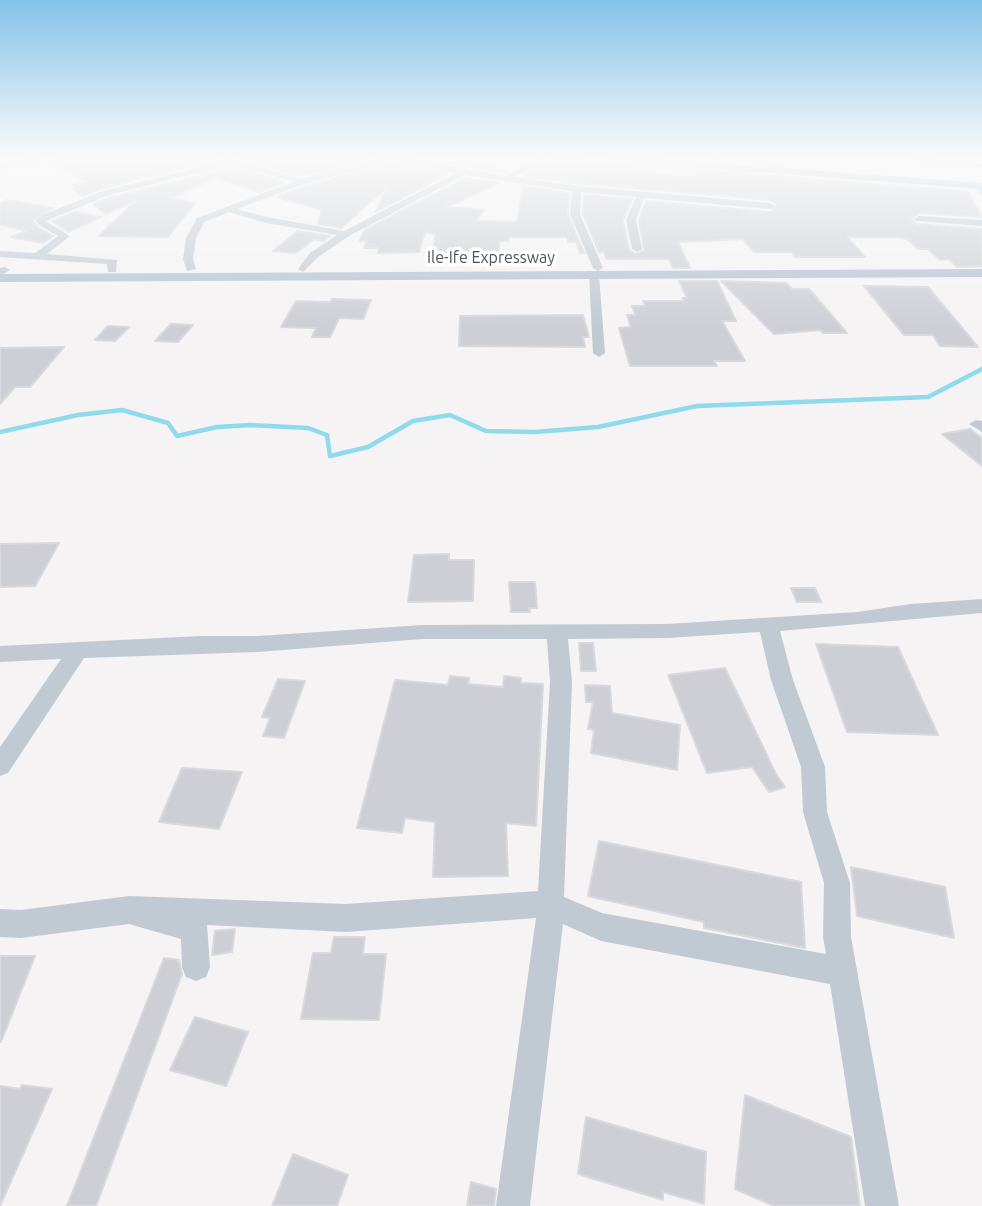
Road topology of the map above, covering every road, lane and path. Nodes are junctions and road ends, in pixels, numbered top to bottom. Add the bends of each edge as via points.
1 (52, 214) edge
2 (217, 214) edge
3 (246, 214) edge
4 (380, 214) edge
5 (575, 214) edge
6 (633, 214) edge
7 (919, 219) dead end
8 (982, 223) edge
9 (346, 234) junction
10 (637, 249) dead end
11 (0, 254) edge
12 (36, 257) junction
13 (982, 267) edge
14 (191, 269) junction
15 (303, 269) junction
16 (112, 270) junction
17 (596, 271) junction
18 (400, 272) junction
19 (1, 273) edge
20 (982, 273) edge
21 (599, 353) dead end
22 (982, 606) edge
23 (768, 625) junction
24 (557, 632) junction
25 (77, 651) junction
26 (0, 654) edge
27 (0, 766) edge
28 (550, 904) junction
29 (129, 910) junction
30 (0, 923) edge
31 (196, 967) dead end
32 (844, 972) junction
33 (513, 1206) edge
34 (882, 1206) edge

1 - 12 street via 42,223 65,236
2 - 14 street via 196,225 188,259
3 - 9 street
4 - 9 street
5 - 17 street
6 - 10 street
7 - 8 street
9 - 15 street via 314,255
11 - 12 street
12 - 16 street via 113,262
13 - 17 main road, Ile-Ife Expressway
14 - 15 main road, Ile-Ife Expressway
14 - 16 main road, Ile-Ife Expressway
15 - 18 main road, Ile-Ife Expressway
16 - 19 main road, Ile-Ife Expressway
17 - 18 main road, Ile-Ife Expressway
17 - 20 main road, Ile-Ife Expressway
17 - 21 street
18 - 19 main road, Ile-Ife Expressway
22 - 23 street
23 - 24 street
23 - 32 street via 813,767 815,812 837,883 837,937
24 - 25 street via 422,632
24 - 28 street via 560,696
25 - 26 street
25 - 27 street
28 - 29 street via 346,918
28 - 32 street via 601,927
28 - 33 street
29 - 30 street
29 - 31 street via 195,929
32 - 34 street

